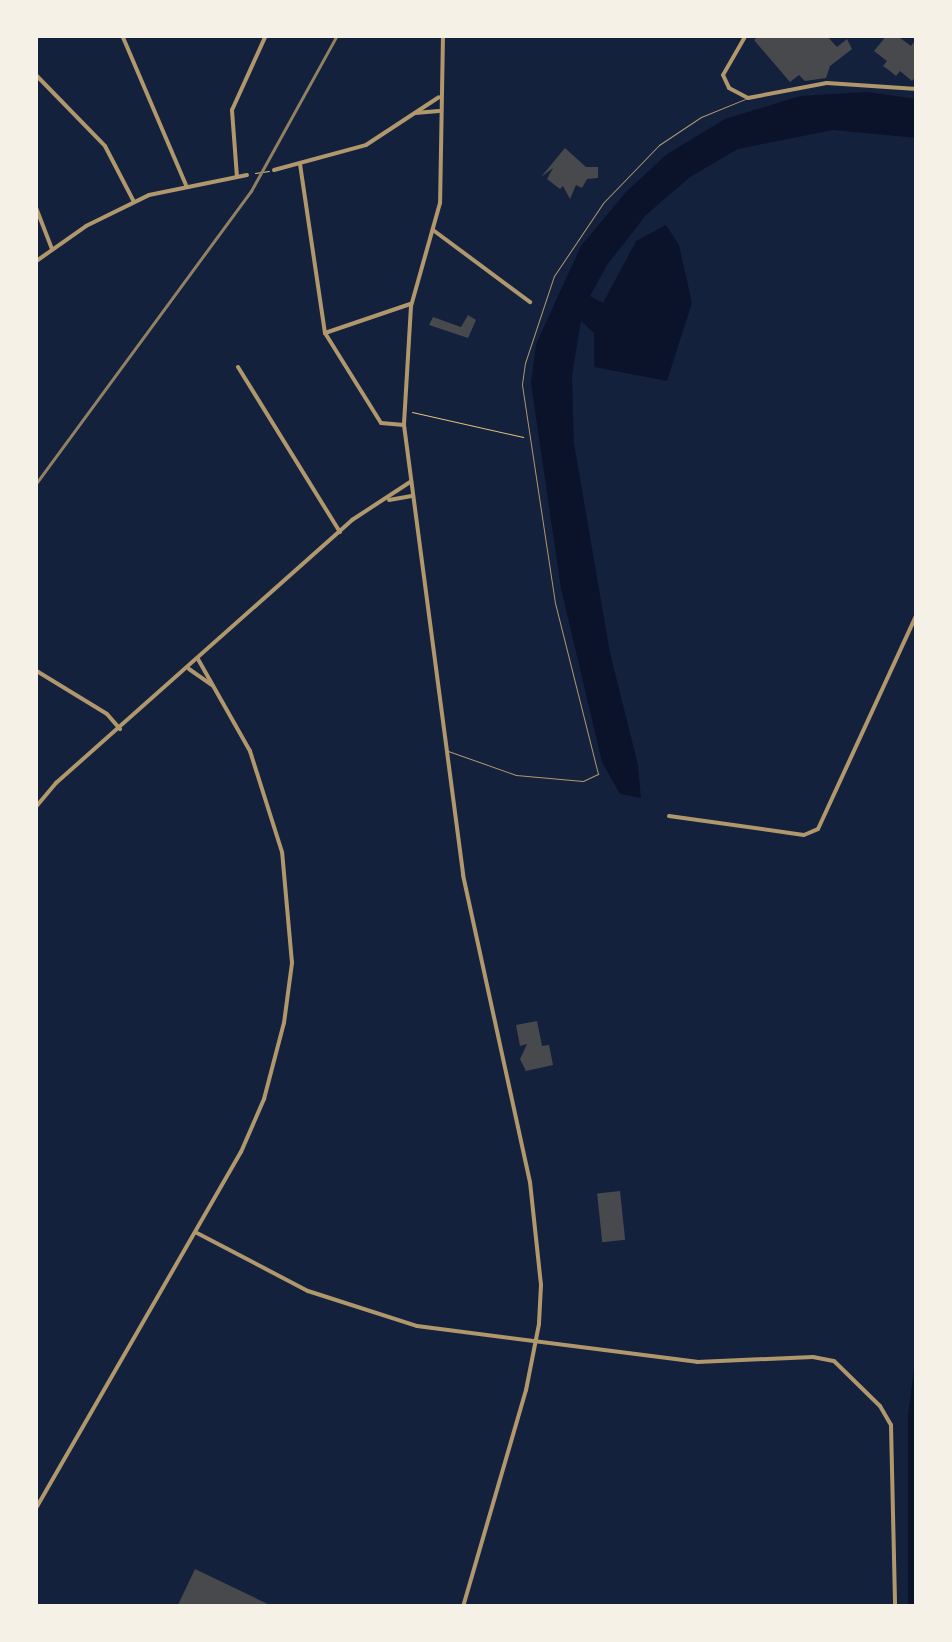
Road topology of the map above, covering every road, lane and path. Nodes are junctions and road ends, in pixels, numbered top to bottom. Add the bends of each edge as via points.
1 (266, 35) edge
2 (443, 35) edge
3 (746, 35) edge
4 (123, 36) edge
5 (35, 74) edge
6 (917, 89) edge
7 (439, 97) junction
8 (748, 98) junction
9 (439, 111) junction
10 (415, 113) junction
11 (300, 164) junction
12 (274, 170) joint
13 (247, 174) joint
14 (236, 176) junction
15 (186, 185) junction
16 (134, 202) junction
17 (35, 205) edge
18 (432, 230) junction
19 (52, 249) junction
20 (35, 262) edge
21 (530, 302) dead end
22 (411, 304) junction
23 (325, 333) junction
24 (238, 367) dead end
25 (404, 410) junction
26 (404, 424) junction
27 (531, 439) junction
28 (410, 482) junction
29 (412, 496) junction
30 (384, 501) junction
31 (340, 532) junction
32 (917, 614) edge
33 (198, 659) junction
34 (188, 668) junction
35 (35, 670) edge
36 (213, 686) junction
37 (120, 729) junction
38 (446, 750) junction
39 (35, 808) edge
40 (669, 816) dead end
41 (197, 1233) junction
42 (535, 1342) junction
43 (35, 1510) edge
44 (463, 1607) edge
45 (895, 1607) edge

1 - 14 street via 232,110
2 - 7 street
3 - 8 street via 723,74 729,88
4 - 15 street
5 - 16 street via 105,146
6 - 8 street via 827,84
7 - 9 street
7 - 10 street
8 - 27 lane via 701,117 644,158 563,259 525,362
9 - 10 street
9 - 18 street via 440,204
10 - 11 street via 366,145
11 - 12 street
11 - 23 street
12 - 13 path
13 - 14 street
14 - 15 street
15 - 16 street
16 - 19 street
17 - 19 street
18 - 21 street
18 - 22 street
19 - 20 street
22 - 23 street
22 - 25 street
23 - 26 street via 381,422
24 - 31 street
25 - 26 street
25 - 27 path
26 - 28 street
27 - 38 lane via 556,603 598,774 583,782 516,776
28 - 29 street
28 - 30 street
29 - 30 street
29 - 38 street
30 - 31 street
31 - 33 street
32 - 40 street via 818,829 804,836
33 - 34 street
33 - 36 street
34 - 36 street
34 - 37 street
35 - 37 street
36 - 41 street via 250,752 275,824 292,963 264,1099
37 - 39 street
38 - 42 street via 463,875 536,1220 541,1286
41 - 42 street via 308,1292 362,1311 417,1326
41 - 43 street
42 - 44 street
42 - 45 street via 698,1362 834,1362 891,1425

